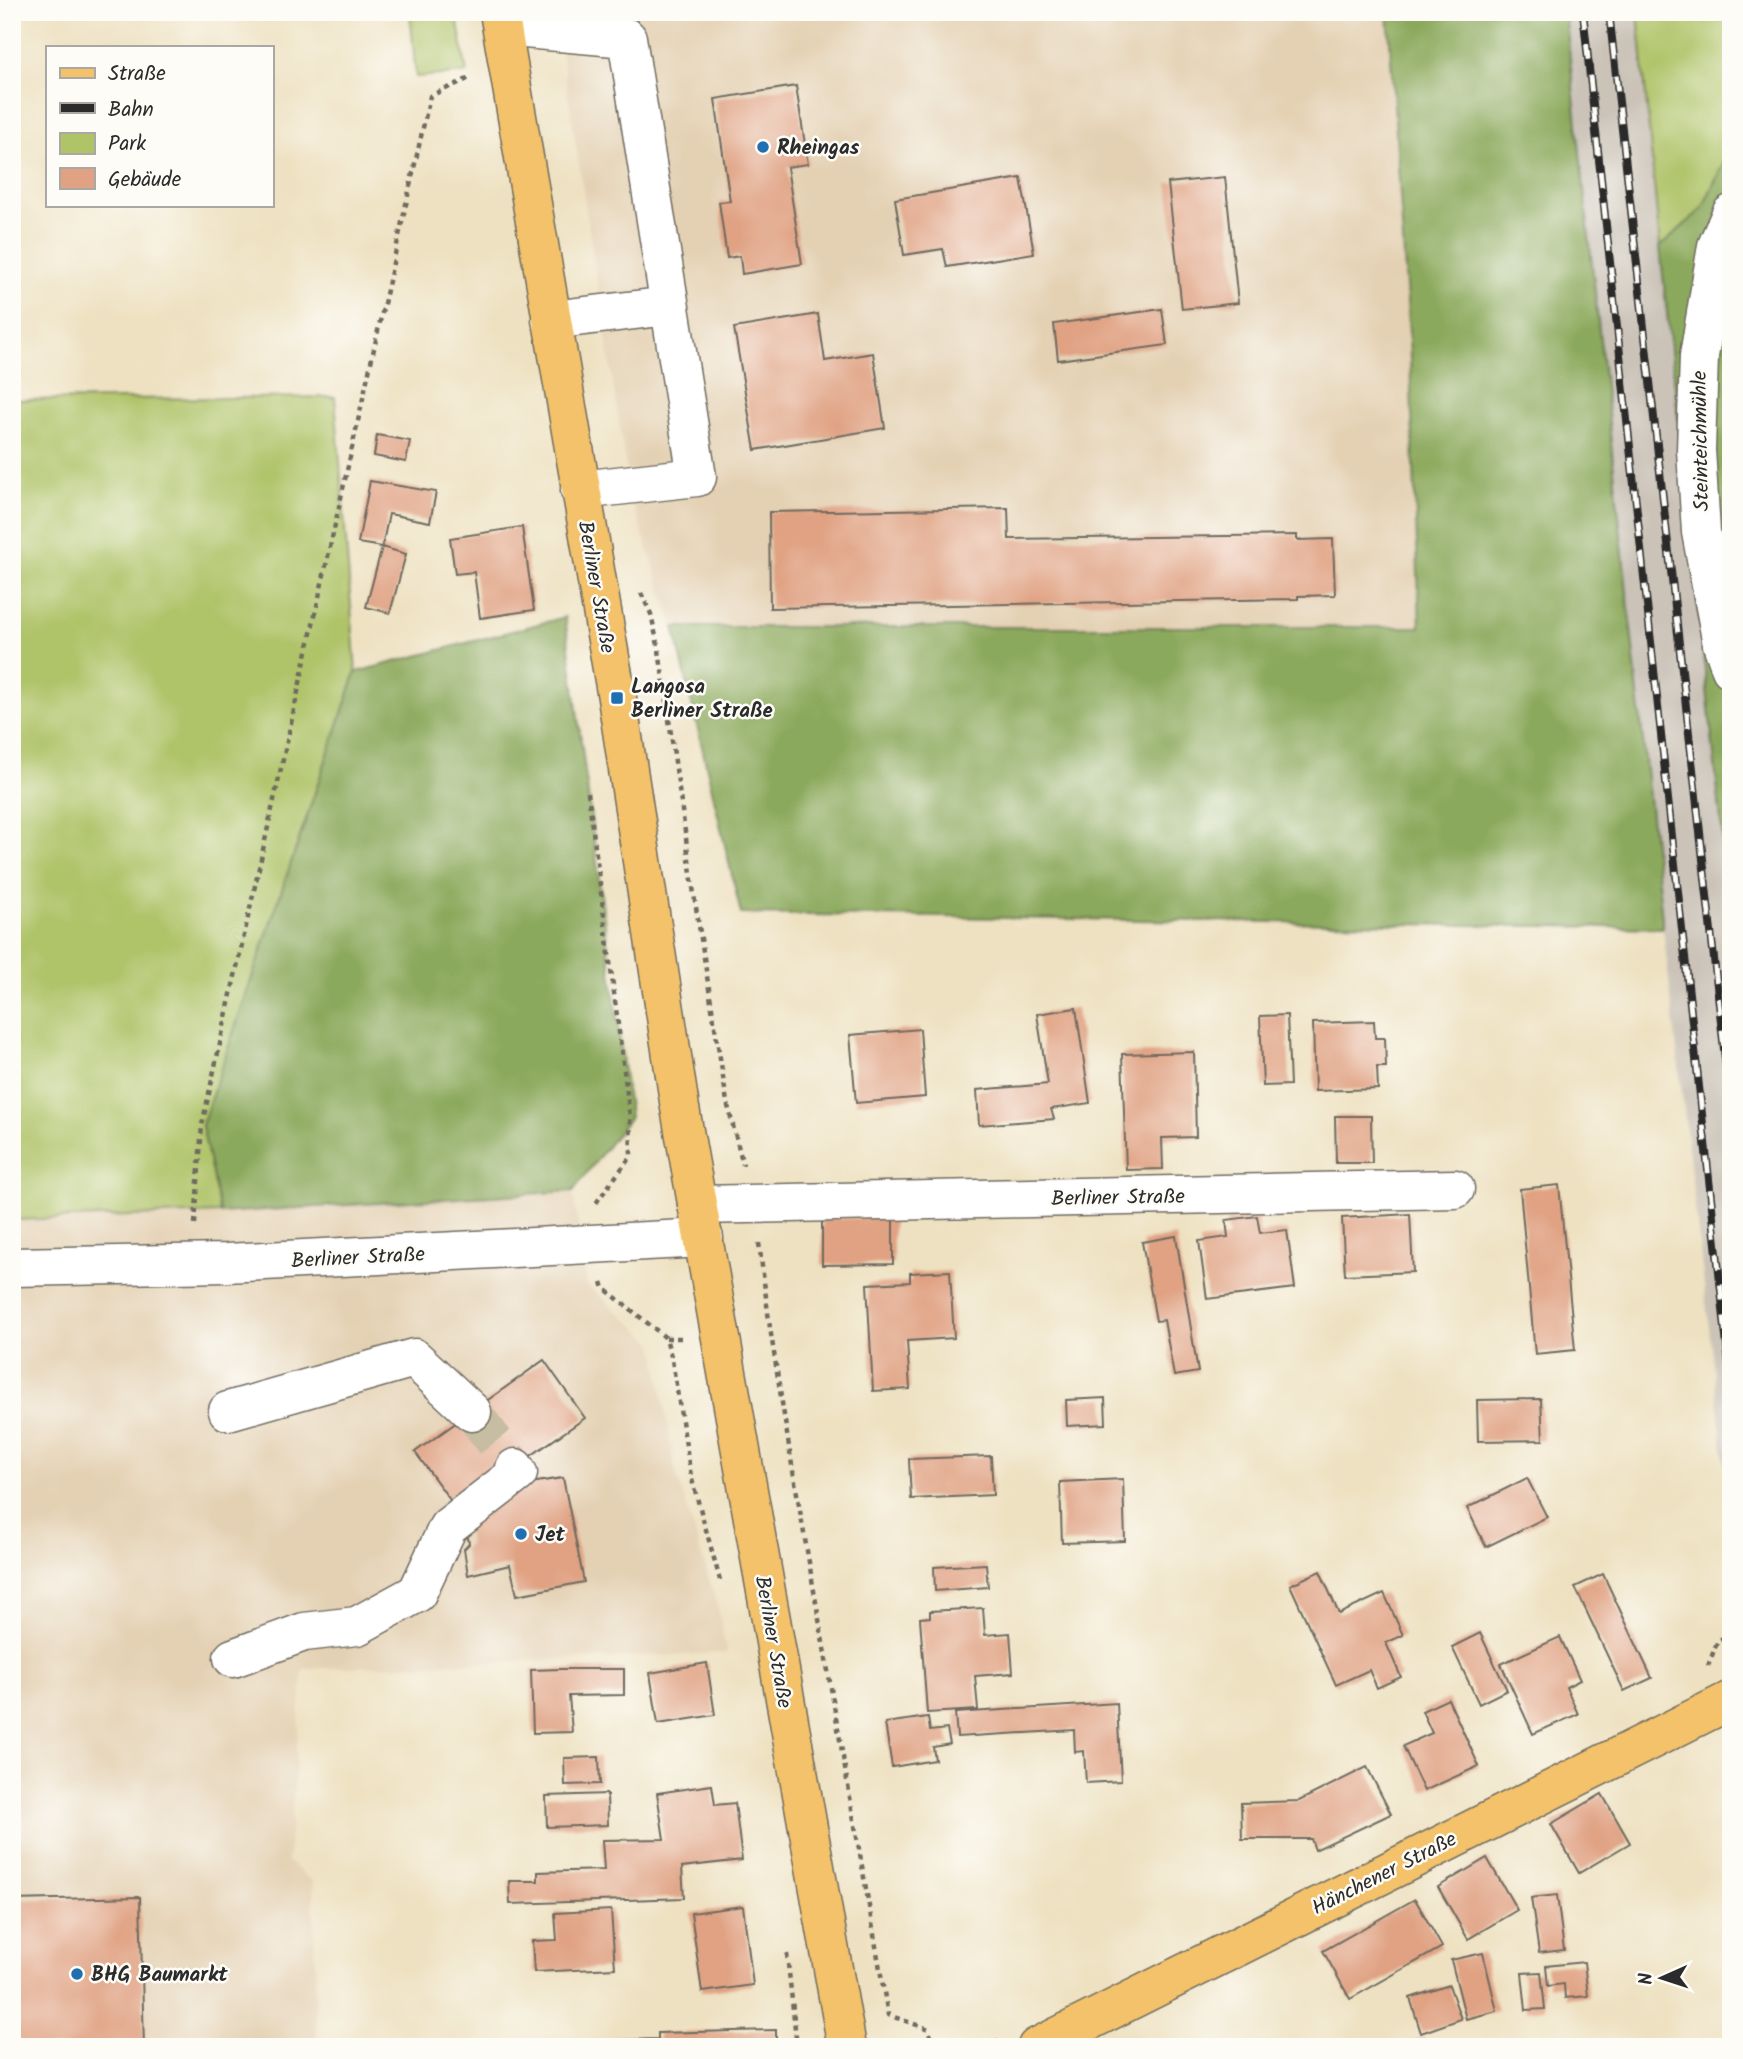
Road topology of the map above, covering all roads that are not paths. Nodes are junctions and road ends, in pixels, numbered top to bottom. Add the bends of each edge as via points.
1 (503, 32) edge
2 (1731, 214) edge
3 (669, 306) junction
4 (551, 320) junction
5 (580, 490) junction
6 (1731, 669) edge
7 (1455, 1189) dead end
8 (700, 1221) junction
9 (12, 1267) edge
10 (228, 1411) dead end
11 (472, 1412) tunnel mouth
12 (515, 1468) dead end
13 (233, 1658) dead end
14 (1731, 1700) edge
15 (847, 2047) edge
16 (1037, 2047) edge

1 - 3 street via 627,38
1 - 4 main road, Berliner Straße
2 - 6 street, Steinteichmühle via 1717,246 1699,356 1696,450 1701,532
3 - 4 street
3 - 5 street via 697,477
4 - 5 main road, Berliner Straße
5 - 8 main road, Berliner Straße
7 - 8 street, Berliner Straße
8 - 9 street, Berliner Straße via 592,1243 196,1264
8 - 15 main road, Berliner Straße
10 - 11 street via 414,1358
12 - 13 street via 518,1473 448,1527 417,1593 357,1626 304,1632
14 - 16 main road, Hänchener Straße

